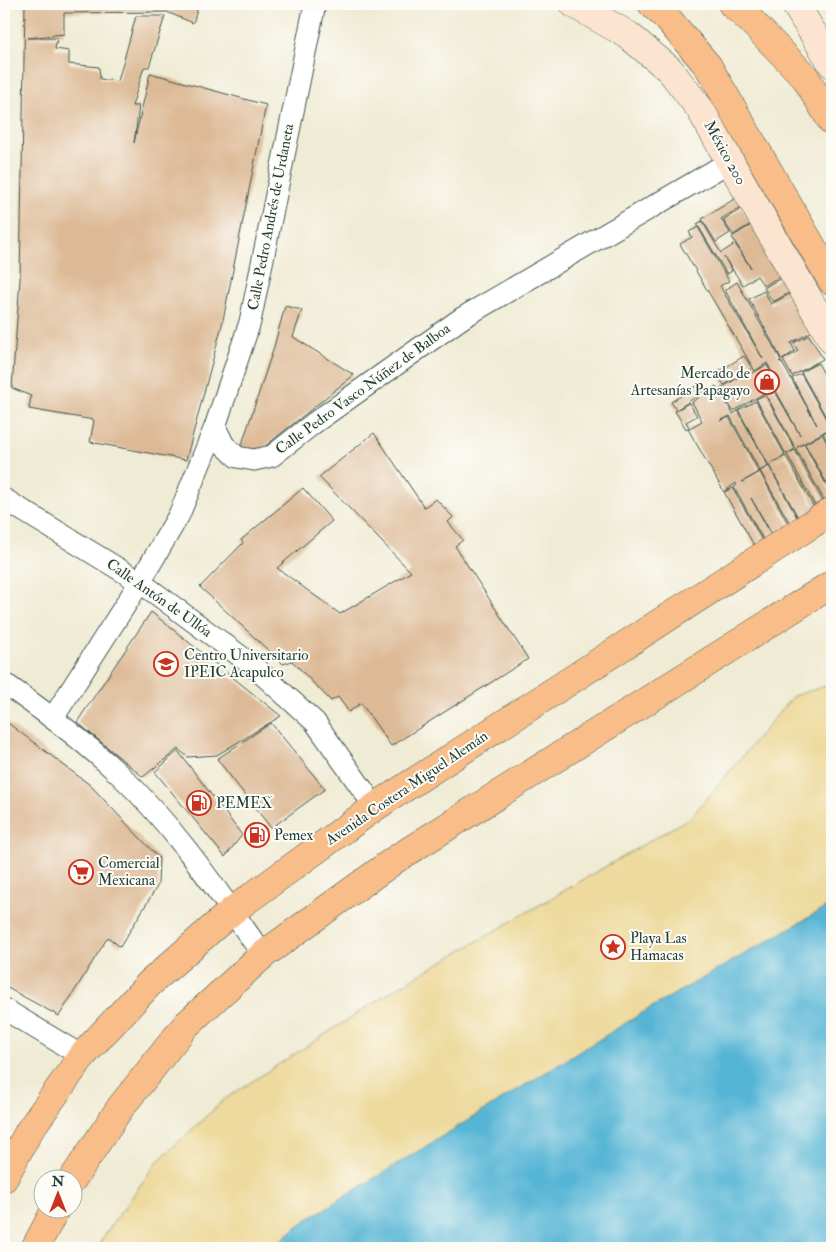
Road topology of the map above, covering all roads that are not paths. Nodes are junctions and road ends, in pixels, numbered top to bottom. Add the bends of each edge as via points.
1 (315, 4) edge
2 (574, 4) edge
3 (652, 4) edge
4 (732, 4) edge
5 (795, 4) edge
6 (832, 63) edge
7 (832, 122) edge
8 (729, 162) junction
9 (832, 281) edge
10 (832, 340) edge
11 (215, 427) junction
12 (4, 499) edge
13 (832, 511) edge
14 (140, 582) junction
15 (832, 584) edge
16 (821, 599) edge
17 (4, 683) edge
18 (53, 718) junction
19 (375, 807) junction
20 (232, 911) junction
21 (263, 955) junction
22 (4, 1009) edge
23 (82, 1056) junction
24 (79, 1170) edge
25 (4, 1178) edge
26 (50, 1220) edge
27 (35, 1248) edge

1 - 11 street, Calle Pedro Andrés de Urdaneta via 250,322
2 - 8 street, México 200 via 628,35 670,70 700,109
3 - 9 main road via 708,66
4 - 7 main road via 804,77
5 - 6 street
8 - 10 street, México 200
8 - 11 street, Calle Pedro Vasco Núñez de Balboa via 462,318 272,456 254,460 237,457 224,446
11 - 14 street via 179,515
12 - 14 street, Calle Antón de Ullóa
13 - 19 main road, Avenida Costera Miguel Alemán
14 - 18 street
14 - 19 street, Calle Antón de Ullóa via 251,664 314,722
15 - 16 main road
16 - 21 main road via 396,859
17 - 18 street
18 - 20 street via 126,782 173,832
19 - 20 main road, Avenida Costera Miguel Alemán
20 - 21 street
20 - 23 main road, Avenida Costera Miguel Alemán via 150,984
21 - 24 main road via 186,1025 120,1108
22 - 23 street
23 - 25 main road, Avenida Costera Miguel Alemán via 29,1131
26 - 27 main road

